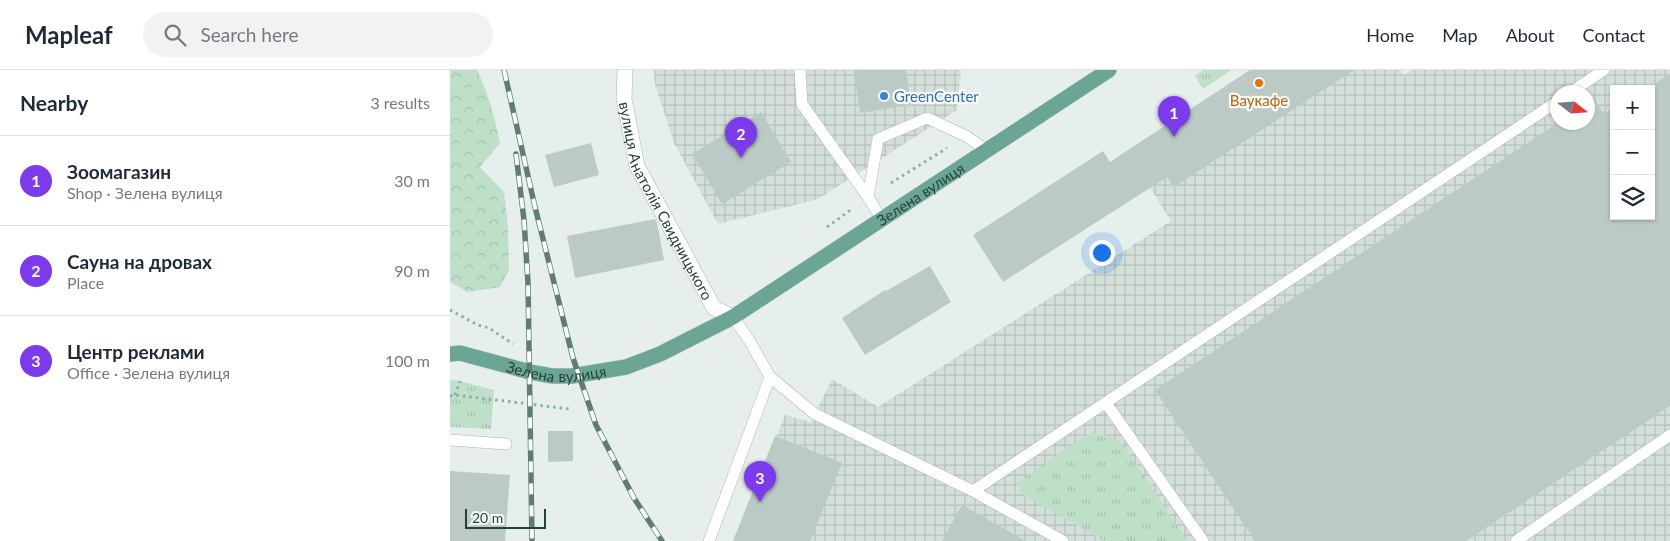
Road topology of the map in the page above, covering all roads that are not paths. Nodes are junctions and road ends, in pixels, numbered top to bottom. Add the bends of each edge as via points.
1 (625, 70) edge
2 (800, 70) edge
3 (1109, 70) edge
4 (1604, 70) edge
5 (1582, 85) edge
6 (1550, 106) edge
7 (986, 150) junction
8 (868, 197) junction
9 (882, 220) junction
10 (733, 317) junction
11 (453, 350) edge
12 (770, 377) junction
13 (1106, 403) junction
14 (1670, 435) edge
15 (450, 440) edge
16 (506, 444) dead end
17 (973, 491) junction
18 (709, 541) edge
19 (1063, 541) edge
20 (1203, 541) edge
21 (1516, 541) edge

1 - 10 street, вулиця Анатолія Свидницького via 624,99 637,166 714,308
2 - 8 lane via 802,104
3 - 7 main road, Зелена вулиця
4 - 5 lane
6 - 13 lane
7 - 8 lane via 966,136 927,118 878,139
7 - 9 main road, Зелена вулиця
8 - 9 lane
9 - 10 main road, Зелена вулиця
10 - 11 main road, Зелена вулиця via 660,354 626,367 572,376 530,372
10 - 12 lane
12 - 17 lane via 816,414
12 - 18 lane
13 - 17 lane
13 - 20 lane
14 - 21 lane
15 - 16 lane
17 - 19 lane

